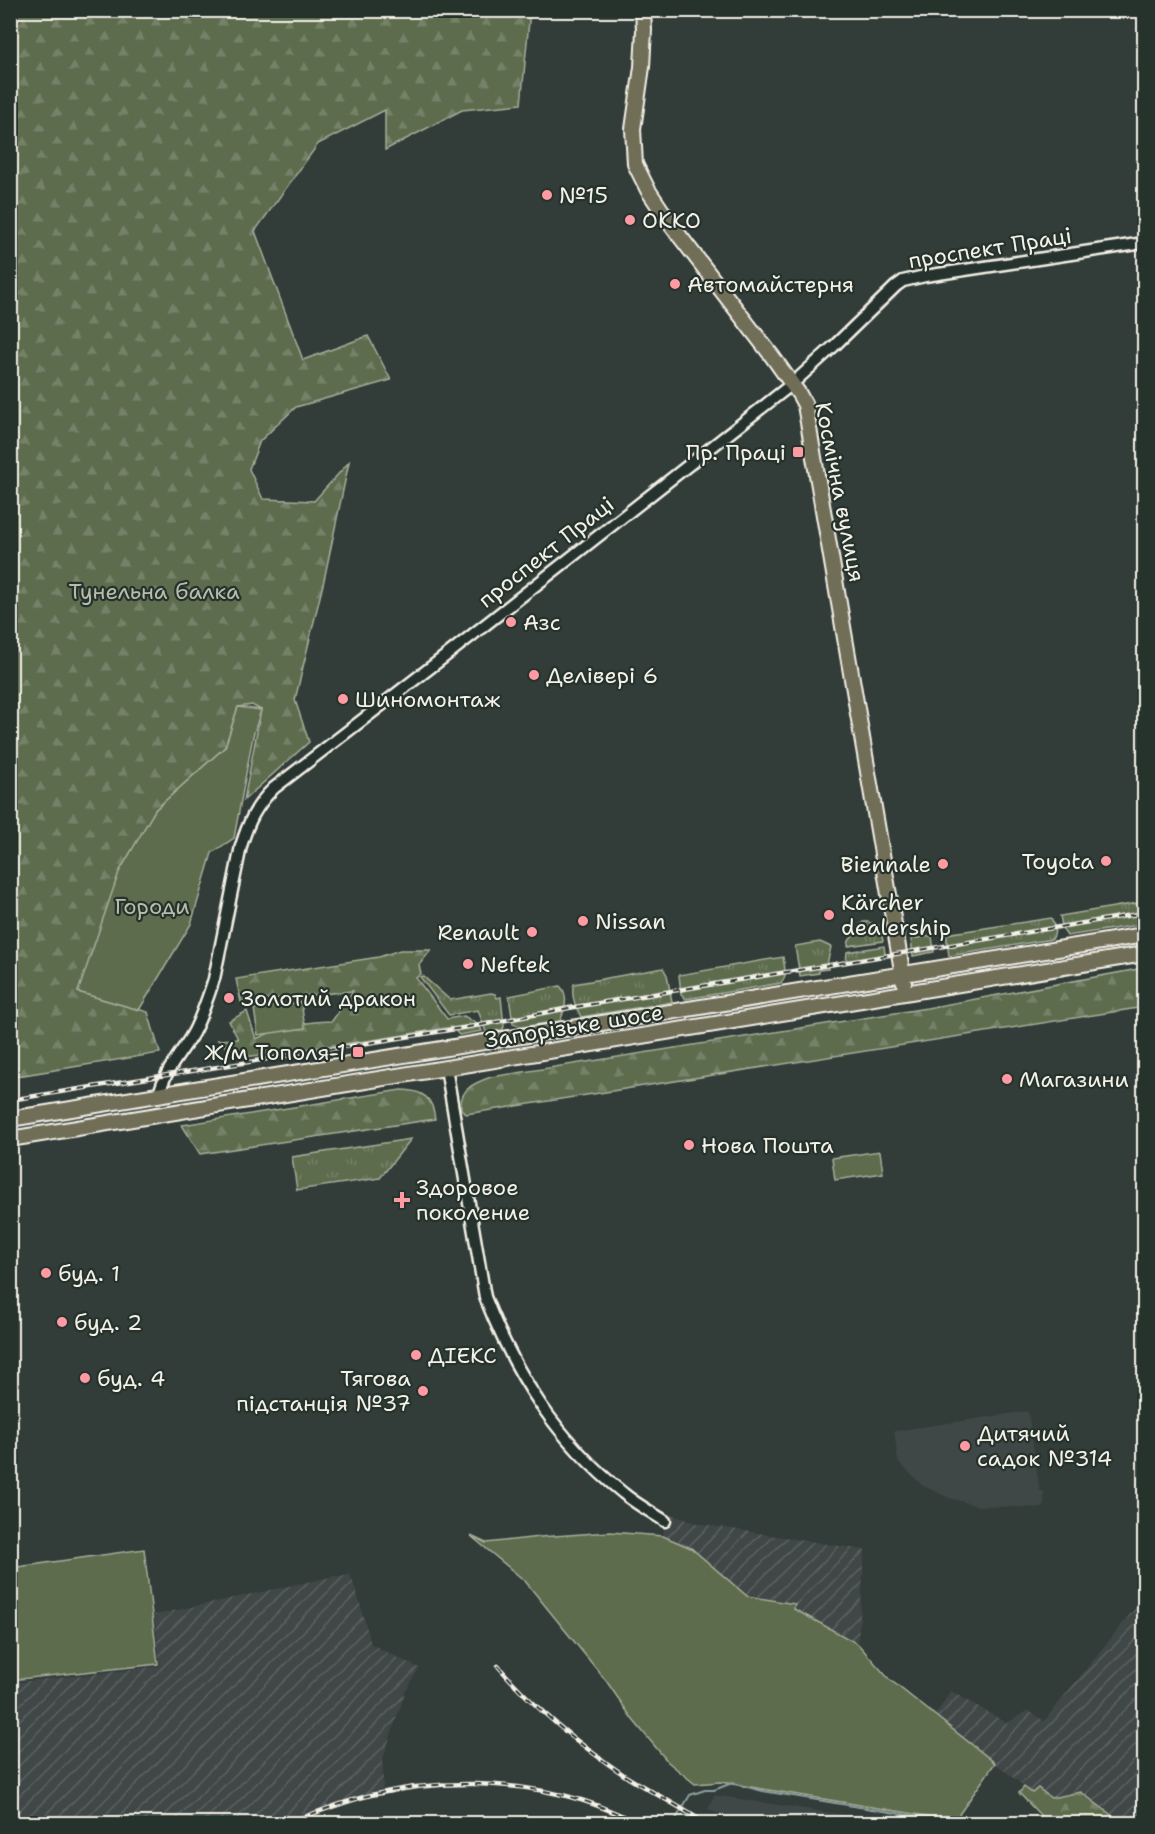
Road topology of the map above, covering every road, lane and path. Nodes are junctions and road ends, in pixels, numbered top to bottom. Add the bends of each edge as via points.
1 (643, 10) edge
2 (1144, 243) edge
3 (792, 384) junction
4 (1144, 935) edge
5 (1144, 954) edge
6 (902, 973) junction
7 (906, 993) junction
8 (443, 1049) junction
9 (446, 1068) junction
10 (159, 1095) junction
11 (163, 1115) junction
12 (10, 1119) edge
13 (10, 1139) edge
14 (664, 1521) dead end

1 - 3 main road, Космічна вулиця via 642,67 633,129 635,164 672,226
2 - 3 street, проспект Праці via 903,282
3 - 6 main road, Космічна вулиця via 805,405 810,428
3 - 10 street, проспект Праці via 260,802 241,846 214,980 195,1029 164,1076
4 - 6 main road, Запорізьке шосе
5 - 7 main road, Запорізьке шосе
6 - 7 main road, Космічна вулиця
6 - 8 main road, Запорізьке шосе
7 - 9 main road, Запорізьке шосе
8 - 9 main road
8 - 10 main road, Запорізьке шосе
9 - 11 main road, Запорізьке шосе
9 - 14 street via 485,1297 505,1345 532,1394 567,1441 624,1495
10 - 11 main road
10 - 12 main road, Запорізьке шосе
11 - 13 main road, Запорізьке шосе

